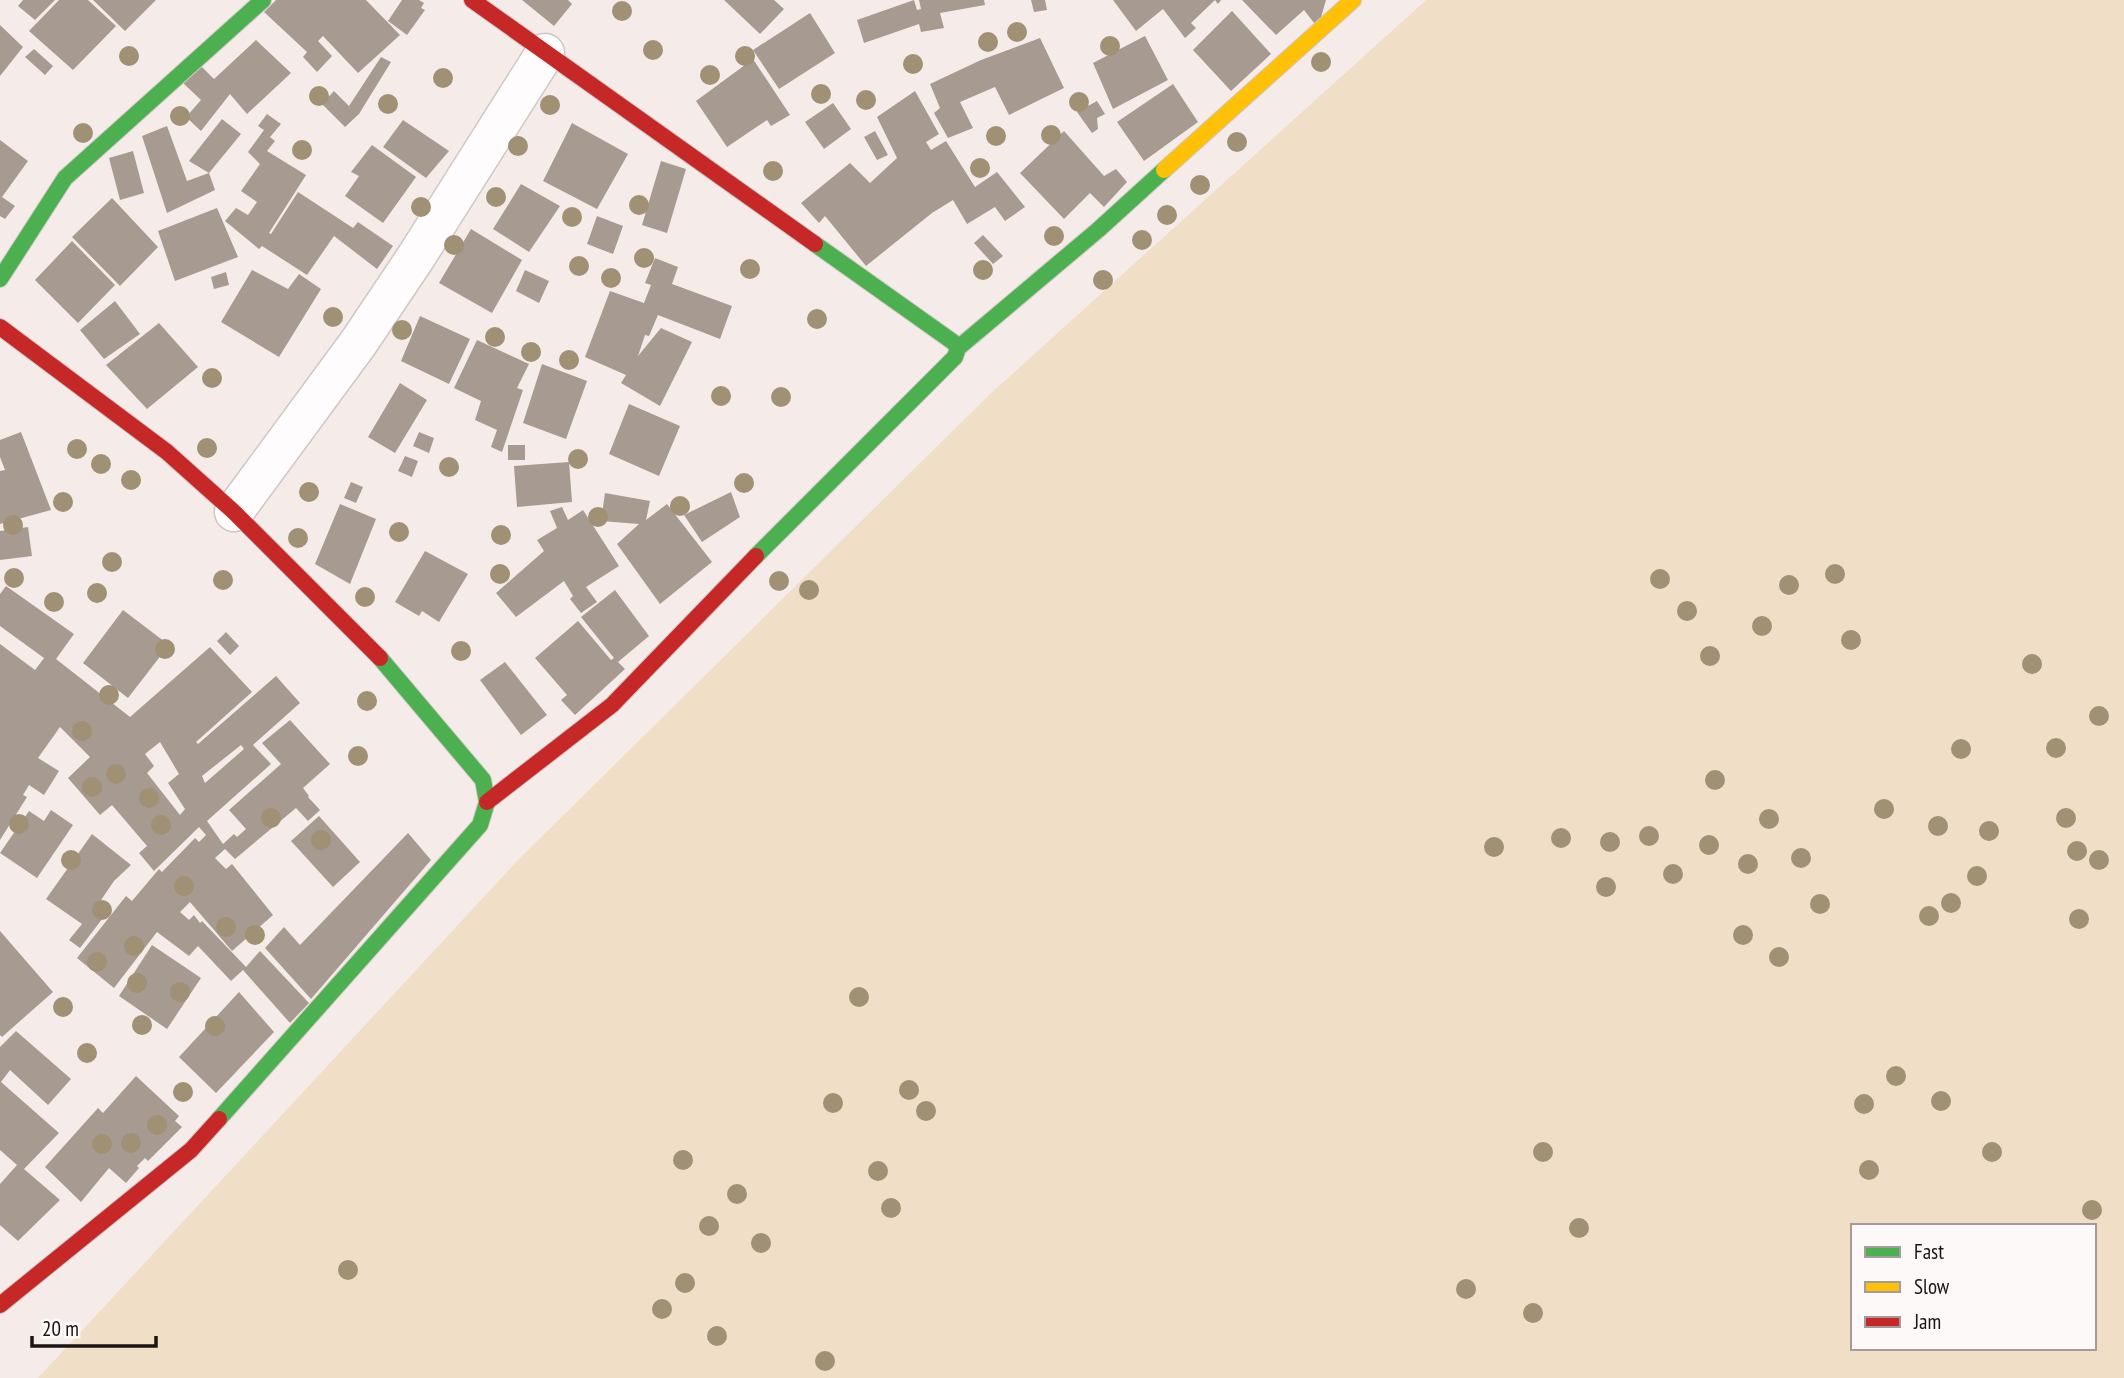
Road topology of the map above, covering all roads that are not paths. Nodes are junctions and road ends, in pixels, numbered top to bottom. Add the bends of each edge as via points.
1 (262, 0) edge
2 (472, 0) edge
3 (1353, 0) edge
4 (545, 53) junction
5 (0, 279) edge
6 (0, 327) edge
7 (958, 348) junction
8 (234, 512) junction
9 (488, 802) junction
10 (0, 1305) edge

1 - 5 street via 65,178
2 - 4 street
3 - 7 street via 1098,230
4 - 7 street
4 - 8 street via 373,321
6 - 8 street via 167,452
7 - 9 street via 956,357 612,705
8 - 9 street via 393,672 483,780
9 - 10 street via 480,825 191,1150

